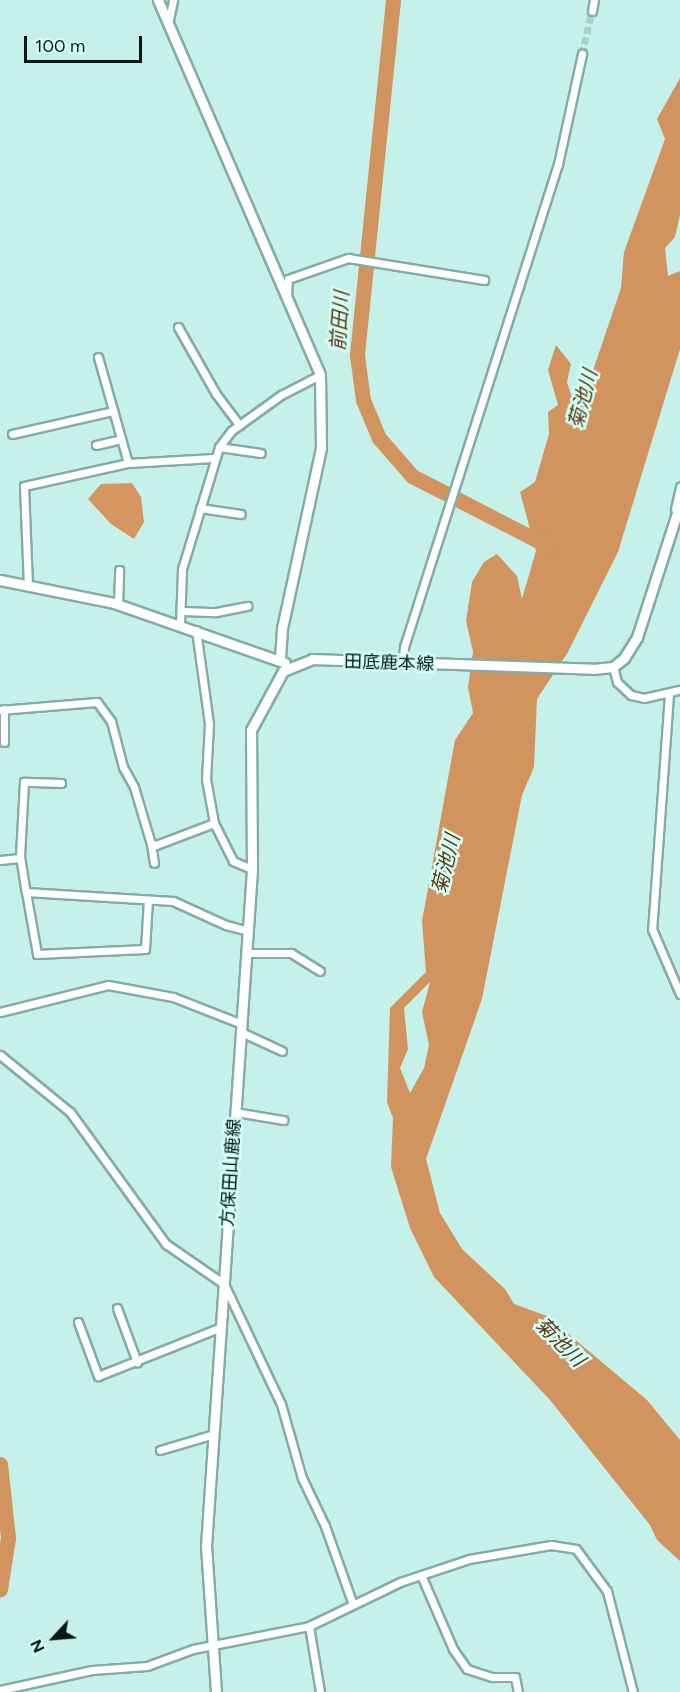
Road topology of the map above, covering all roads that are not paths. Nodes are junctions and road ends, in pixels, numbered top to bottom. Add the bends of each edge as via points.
1 (158, 0) edge
2 (173, 0) edge
3 (594, 0) edge
4 (592, 11) tunnel mouth
5 (168, 24) junction
6 (582, 54) tunnel mouth
7 (484, 280) dead end
8 (287, 297) junction
9 (178, 327) dead end
10 (98, 357) dead end
11 (320, 375) junction
12 (113, 411) junction
13 (239, 425) junction
14 (12, 434) dead end
15 (121, 439) junction
16 (96, 445) dead end
17 (219, 447) junction
18 (261, 453) dead end
19 (214, 458) junction
20 (128, 464) junction
21 (680, 487) edge
22 (680, 504) edge
23 (200, 508) junction
24 (241, 514) dead end
25 (674, 518) junction
26 (119, 570) dead end
27 (0, 580) edge
28 (28, 585) junction
29 (118, 604) junction
30 (247, 606) dead end
31 (183, 611) junction
32 (180, 624) junction
33 (196, 630) junction
34 (280, 660) junction
35 (402, 664) junction
36 (290, 665) junction
37 (613, 667) junction
38 (680, 690) edge
39 (669, 694) junction
40 (2, 710) edge
41 (4, 742) dead end
42 (61, 783) dead end
43 (214, 823) junction
44 (151, 844) junction
45 (20, 858) junction
46 (0, 860) edge
47 (154, 863) dead end
48 (252, 869) junction
49 (26, 892) junction
50 (148, 900) junction
51 (248, 931) junction
52 (246, 952) junction
53 (321, 971) dead end
54 (680, 994) edge
55 (0, 1012) edge
56 (241, 1028) junction
57 (282, 1051) dead end
58 (0, 1055) edge
59 (235, 1112) junction
60 (284, 1120) dead end
61 (224, 1284) junction
62 (117, 1308) dead end
63 (78, 1322) dead end
64 (221, 1327) junction
65 (137, 1362) junction
66 (214, 1434) junction
67 (160, 1450) dead end
68 (421, 1575) junction
69 (352, 1602) junction
70 (309, 1626) junction
71 (210, 1645) junction
72 (0, 1690) edge
73 (216, 1692) edge
74 (320, 1692) edge
75 (518, 1692) edge
76 (633, 1692) edge

1 - 5 main road
2 - 5 street
3 - 4 street
5 - 8 main road
6 - 35 street via 558,164 404,647
7 - 8 street via 348,258 288,279
8 - 11 main road
9 - 13 street via 216,394
10 - 12 street
11 - 13 street via 281,395
11 - 34 main road via 321,448 282,629
12 - 14 street
12 - 15 street
13 - 17 street
15 - 16 street
15 - 20 street
17 - 18 street
17 - 19 street
19 - 20 street
19 - 23 street
20 - 28 street via 24,486
21 - 25 street
22 - 25 main road
23 - 24 street
23 - 31 street via 182,569
25 - 37 main road via 637,637
26 - 29 street
27 - 28 main road
28 - 29 main road
29 - 32 main road
30 - 31 street via 216,612
31 - 32 street
32 - 33 main road
33 - 34 main road
33 - 43 street via 209,724 206,779
34 - 36 main road
35 - 36 main road, 田底鹿本線 via 312,659
35 - 37 main road, 田底鹿本線
36 - 48 main road, 方保田山鹿線 via 274,685 249,738 254,820
37 - 39 street via 617,682 631,695 644,698
38 - 39 street
39 - 54 street via 651,929
40 - 41 street
40 - 44 street via 88,702 105,708
42 - 45 street via 24,782
43 - 44 street
43 - 48 street via 233,861
44 - 47 street
45 - 46 street
45 - 49 street
48 - 51 main road, 方保田山鹿線
49 - 50 street
49 - 50 street via 37,954 145,949
50 - 51 street via 173,901 226,926
51 - 52 main road, 方保田山鹿線
52 - 53 street via 291,953
52 - 56 main road, 方保田山鹿線
55 - 56 street via 108,985 173,997
56 - 57 street
56 - 59 main road, 方保田山鹿線
58 - 61 street via 70,1112 166,1244
59 - 60 street
59 - 61 main road, 方保田山鹿線
61 - 64 main road, 方保田山鹿線
61 - 69 street via 281,1404 302,1478 325,1526
62 - 65 street
63 - 65 street via 98,1376
64 - 65 street
64 - 66 main road, 方保田山鹿線
66 - 67 street
66 - 71 main road, 方保田山鹿線 via 206,1546
68 - 69 street
68 - 75 street via 453,1649 467,1669 492,1677 515,1677
68 - 76 street via 516,1549 551,1545 576,1549 607,1591
69 - 70 street
70 - 71 street
70 - 74 street
71 - 72 street via 176,1653 147,1666 92,1670
71 - 73 main road, 方保田山鹿線

